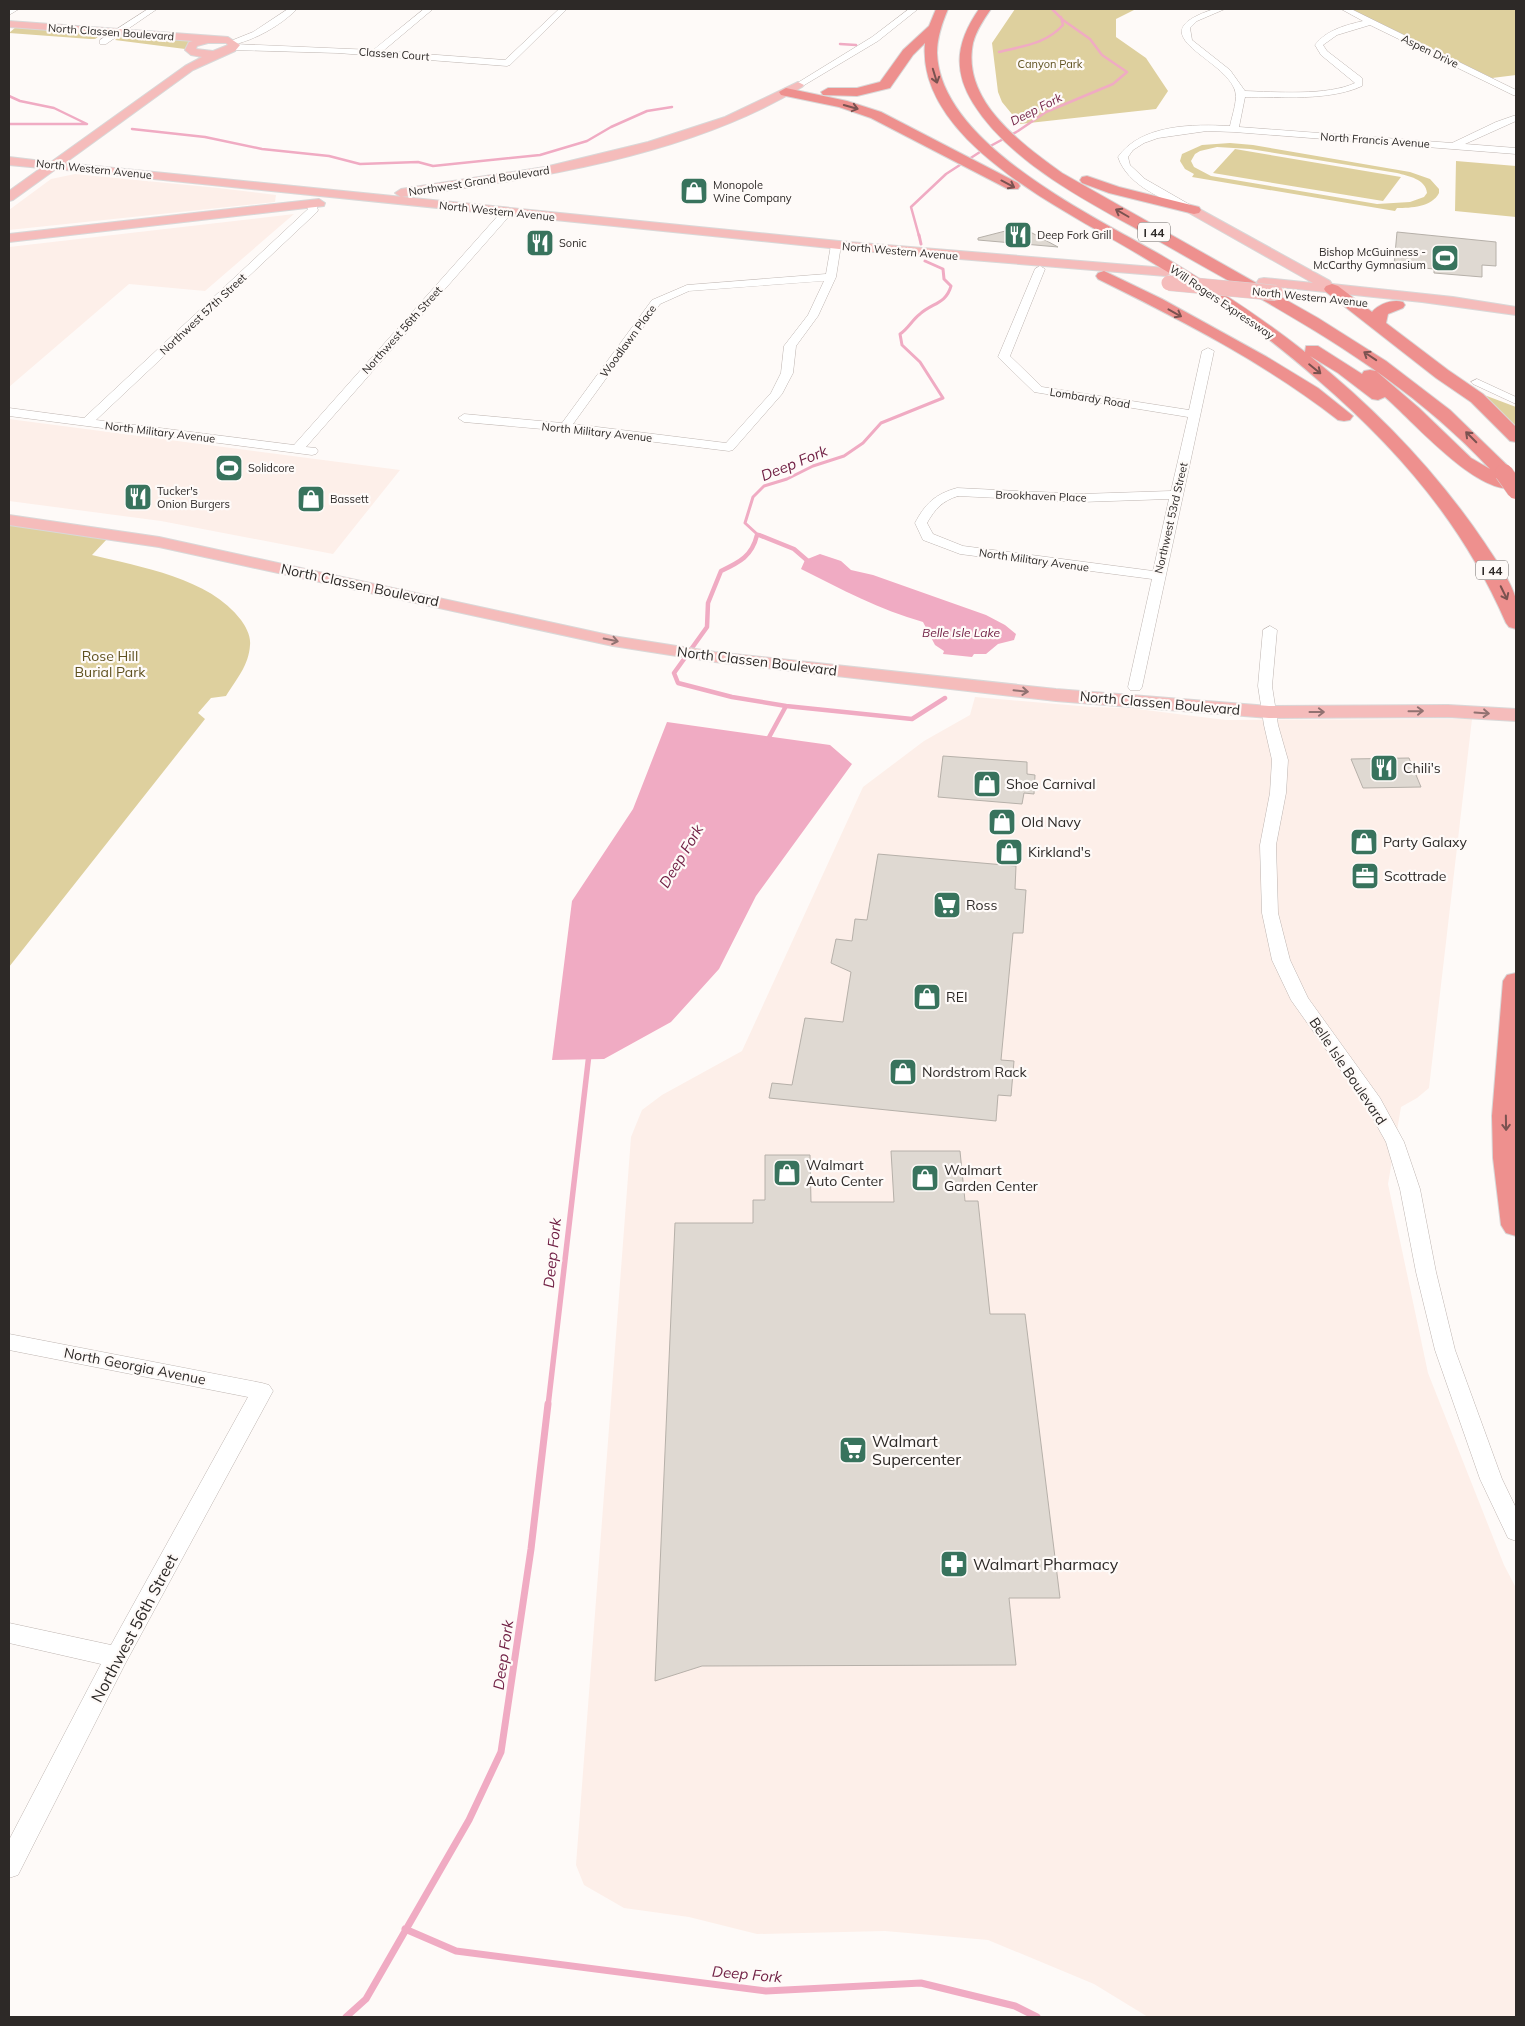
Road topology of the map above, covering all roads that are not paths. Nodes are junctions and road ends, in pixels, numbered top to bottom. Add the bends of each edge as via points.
1 (15, 9) edge
2 (153, 9) edge
3 (293, 9) edge
4 (429, 9) edge
5 (563, 9) edge
6 (914, 9) edge
7 (942, 9) edge
8 (985, 9) edge
9 (1222, 9) edge
10 (1345, 9) edge
11 (9, 13) edge
12 (1372, 22) junction
13 (9, 24) edge
14 (934, 28) junction
15 (9, 35) edge
16 (118, 38) junction
17 (214, 39) junction
18 (233, 45) junction
19 (177, 50) dead end
20 (281, 50) junction
21 (193, 52) junction
22 (220, 53) junction
23 (375, 53) junction
24 (189, 68) junction
25 (792, 89) junction
26 (1516, 93) edge
27 (1241, 94) junction
28 (1516, 118) edge
29 (1234, 129) junction
30 (1453, 146) junction
31 (1516, 151) edge
32 (1031, 152) junction
33 (9, 161) edge
34 (53, 165) junction
35 (1142, 181) junction
36 (458, 185) junction
37 (291, 190) junction
38 (1114, 190) junction
39 (9, 197) edge
40 (364, 198) junction
41 (310, 204) junction
42 (449, 206) junction
43 (283, 207) junction
44 (1194, 210) junction
45 (508, 212) junction
46 (1102, 227) junction
47 (9, 238) edge
48 (836, 245) junction
49 (1197, 256) junction
50 (986, 259) junction
51 (1040, 268) junction
52 (1296, 269) junction
53 (1159, 275) junction
54 (1104, 276) joint
55 (831, 277) junction
56 (1309, 280) junction
57 (1130, 284) junction
58 (1332, 289) junction
59 (1282, 291) junction
60 (1347, 300) junction
61 (1397, 305) junction
62 (1516, 312) edge
63 (1249, 317) junction
64 (1378, 325) junction
65 (1208, 351) dead end
66 (1477, 382) dead end
67 (1516, 401) edge
68 (9, 412) edge
69 (1194, 414) junction
70 (464, 418) dead end
71 (87, 422) junction
72 (565, 427) junction
73 (1516, 437) edge
74 (297, 449) junction
75 (312, 451) dead end
76 (1516, 488) edge
77 (1176, 495) junction
78 (1516, 495) edge
79 (9, 509) edge
80 (9, 520) edge
81 (1460, 522) junction
82 (921, 523) joint
83 (247, 555) junction
84 (1158, 576) junction
85 (1516, 623) edge
86 (1270, 630) dead end
87 (1135, 687) junction
88 (1056, 688) junction
89 (1516, 700) edge
90 (1268, 704) junction
91 (1516, 715) edge
92 (1516, 981) edge
93 (1510, 1057) junction
94 (1516, 1085) edge
95 (1516, 1225) edge
96 (9, 1342) edge
97 (262, 1391) joint
98 (1516, 1531) edge
99 (9, 1633) edge
100 (118, 1657) junction
101 (9, 1866) edge

1 - 11 street
2 - 16 street
3 - 18 street via 258,38
4 - 23 street
5 - 23 street, Classen Court via 507,63
6 - 25 street, Northwest Grand Boulevard via 875,39
7 - 14 highway, Will Rogers Expressway / I 44
8 - 32 highway, Will Rogers Expressway / I 44 via 967,43 971,86 998,120
9 - 27 street via 1190,22 1184,36 1230,76
10 - 12 street, Aspen Drive
12 - 26 street, Aspen Drive
12 - 27 street via 1326,37 1319,45 1324,53 1359,80 1354,88 1334,92
13 - 16 main road, North Classen Boulevard
14 - 25 highway via 908,52 891,79 880,87 843,93
14 -> 46 highway, Will Rogers Expressway / I 44 via 931,55 935,78 946,103 968,132 1043,192
15 - 16 main road, North Classen Boulevard via 103,42
16 - 17 main road, North Classen Boulevard
17 - 18 main road, North Classen Boulevard
17 - 21 main road, North Classen Boulevard via 193,44 189,48
18 - 20 street, Classen Court
18 - 22 main road, North Classen Boulevard
19 - 21 main road, North Classen Boulevard
20 - 22 street, Classen Court
20 - 23 street, Classen Court
21 - 22 main road, North Classen Boulevard
21 - 24 main road, North Classen Boulevard
22 - 24 main road, North Classen Boulevard
24 - 34 main road, North Classen Boulevard
25 - 36 main road, Northwest Grand Boulevard via 716,124 619,154 546,171
25 -> 46 highway via 876,115 1036,199
27 - 29 street
28 - 30 street
29 - 30 street, North Francis Avenue
29 - 35 street, North Francis Avenue via 1184,130 1133,144 1126,150 1123,161 1130,173
30 - 31 street, North Francis Avenue
32 - 38 highway via 1076,176
49 -> 32 highway, Will Rogers Expressway / I 44 via 1058,176
33 - 34 main road, North Western Avenue
34 - 37 main road, North Western Avenue
34 - 39 main road, North Classen Boulevard
35 - 38 highway via 1140,187 1134,189
35 - 44 street
36 - 40 main road, Northwest Grand Boulevard
36 - 42 main road via 443,196
37 - 40 main road, North Western Avenue
37 - 43 main road via 291,198
38 - 44 highway
40 - 41 main road, Northwest Grand Boulevard
40 - 42 main road, North Western Avenue
41 - 43 main road, Northwest Grand Boulevard
41 - 71 street, Northwest 57th Street via 313,210
42 - 45 main road, North Western Avenue
43 - 47 main road, Northwest Grand Boulevard
44 - 52 main road
45 - 48 main road, North Western Avenue
45 - 74 street, Northwest 56th Street
46 - 63 highway, Will Rogers Expressway / I 44
48 - 50 main road, North Western Avenue
48 - 55 street
49 - 76 highway via 1386,387 1464,462
76 -> 49 highway, Will Rogers Expressway / I 44, bridge via 1461,427 1389,370 1317,324
50 - 51 main road, North Western Avenue
50 - 53 main road, North Western Avenue via 1072,263
51 - 54 main road, North Western Avenue
51 - 69 street, Lombardy Road via 1004,357 1038,390
52 - 56 main road
52 - 59 main road via 1300,278
53 - 57 highway
53 - 59 main road, North Western Avenue, bridge
53 - 59 main road, North Western Avenue via 1264,282
54 - 57 highway
55 - 72 street, Woodlawn Place via 688,288 656,302
55 - 72 street, North Military Avenue via 813,316 790,346 787,373 776,394 729,447
56 - 58 main road, North Western Avenue
56 - 59 main road
57 -> 81 highway via 1318,395
58 - 60 highway
58 - 62 main road, North Western Avenue via 1476,304
59 - 60 main road, North Western Avenue
60 - 61 main road, North Western Avenue
60 - 64 highway
61 - 62 main road, North Western Avenue
61 - 64 highway via 1381,311
63 - 78 highway via 1344,369 1370,388 1442,458 1459,470 1491,487
63 -> 81 highway, Will Rogers Expressway / I 44 via 1355,403 1397,446
64 - 73 highway via 1477,398
65 - 69 street, Northwest 53rd Street
66 - 67 street
68 - 71 street, North Military Avenue
69 - 77 street, Northwest 53rd Street
70 - 72 street, North Military Avenue
71 - 74 street, North Military Avenue
74 - 75 street, North Military Avenue
77 - 82 street, Brookhaven Place via 1080,498 957,492 932,503
77 - 84 street, Northwest 53rd Street
79 - 83 main road, North Classen Boulevard via 155,530
80 - 83 main road, North Classen Boulevard
81 -> 85 highway, Will Rogers Expressway / I 44 via 1492,570
82 - 84 street, North Military Avenue via 928,537 960,550
83 - 88 main road, North Classen Boulevard via 661,644
84 - 87 street, Northwest 53rd Street
86 - 90 street, Belle Isle Boulevard via 1265,686
87 - 88 main road, North Classen Boulevard
87 - 90 main road, North Classen Boulevard
88 - 90 main road, North Classen Boulevard
89 - 90 main road, North Classen Boulevard via 1446,696
90 -> 91 main road, North Classen Boulevard
90 - 98 street, Belle Isle Boulevard via 1280,760 1268,845 1270,913 1281,960 1300,1000 1374,1103 1395,1142 1410,1189 1446,1350 1490,1479
92 - 93 highway
93 - 94 highway
93 -> 95 highway via 1506,1116
96 - 97 street, North Georgia Avenue
97 - 100 street, Northwest 56th Street
99 - 100 street
100 - 101 street, Northwest 56th Street

